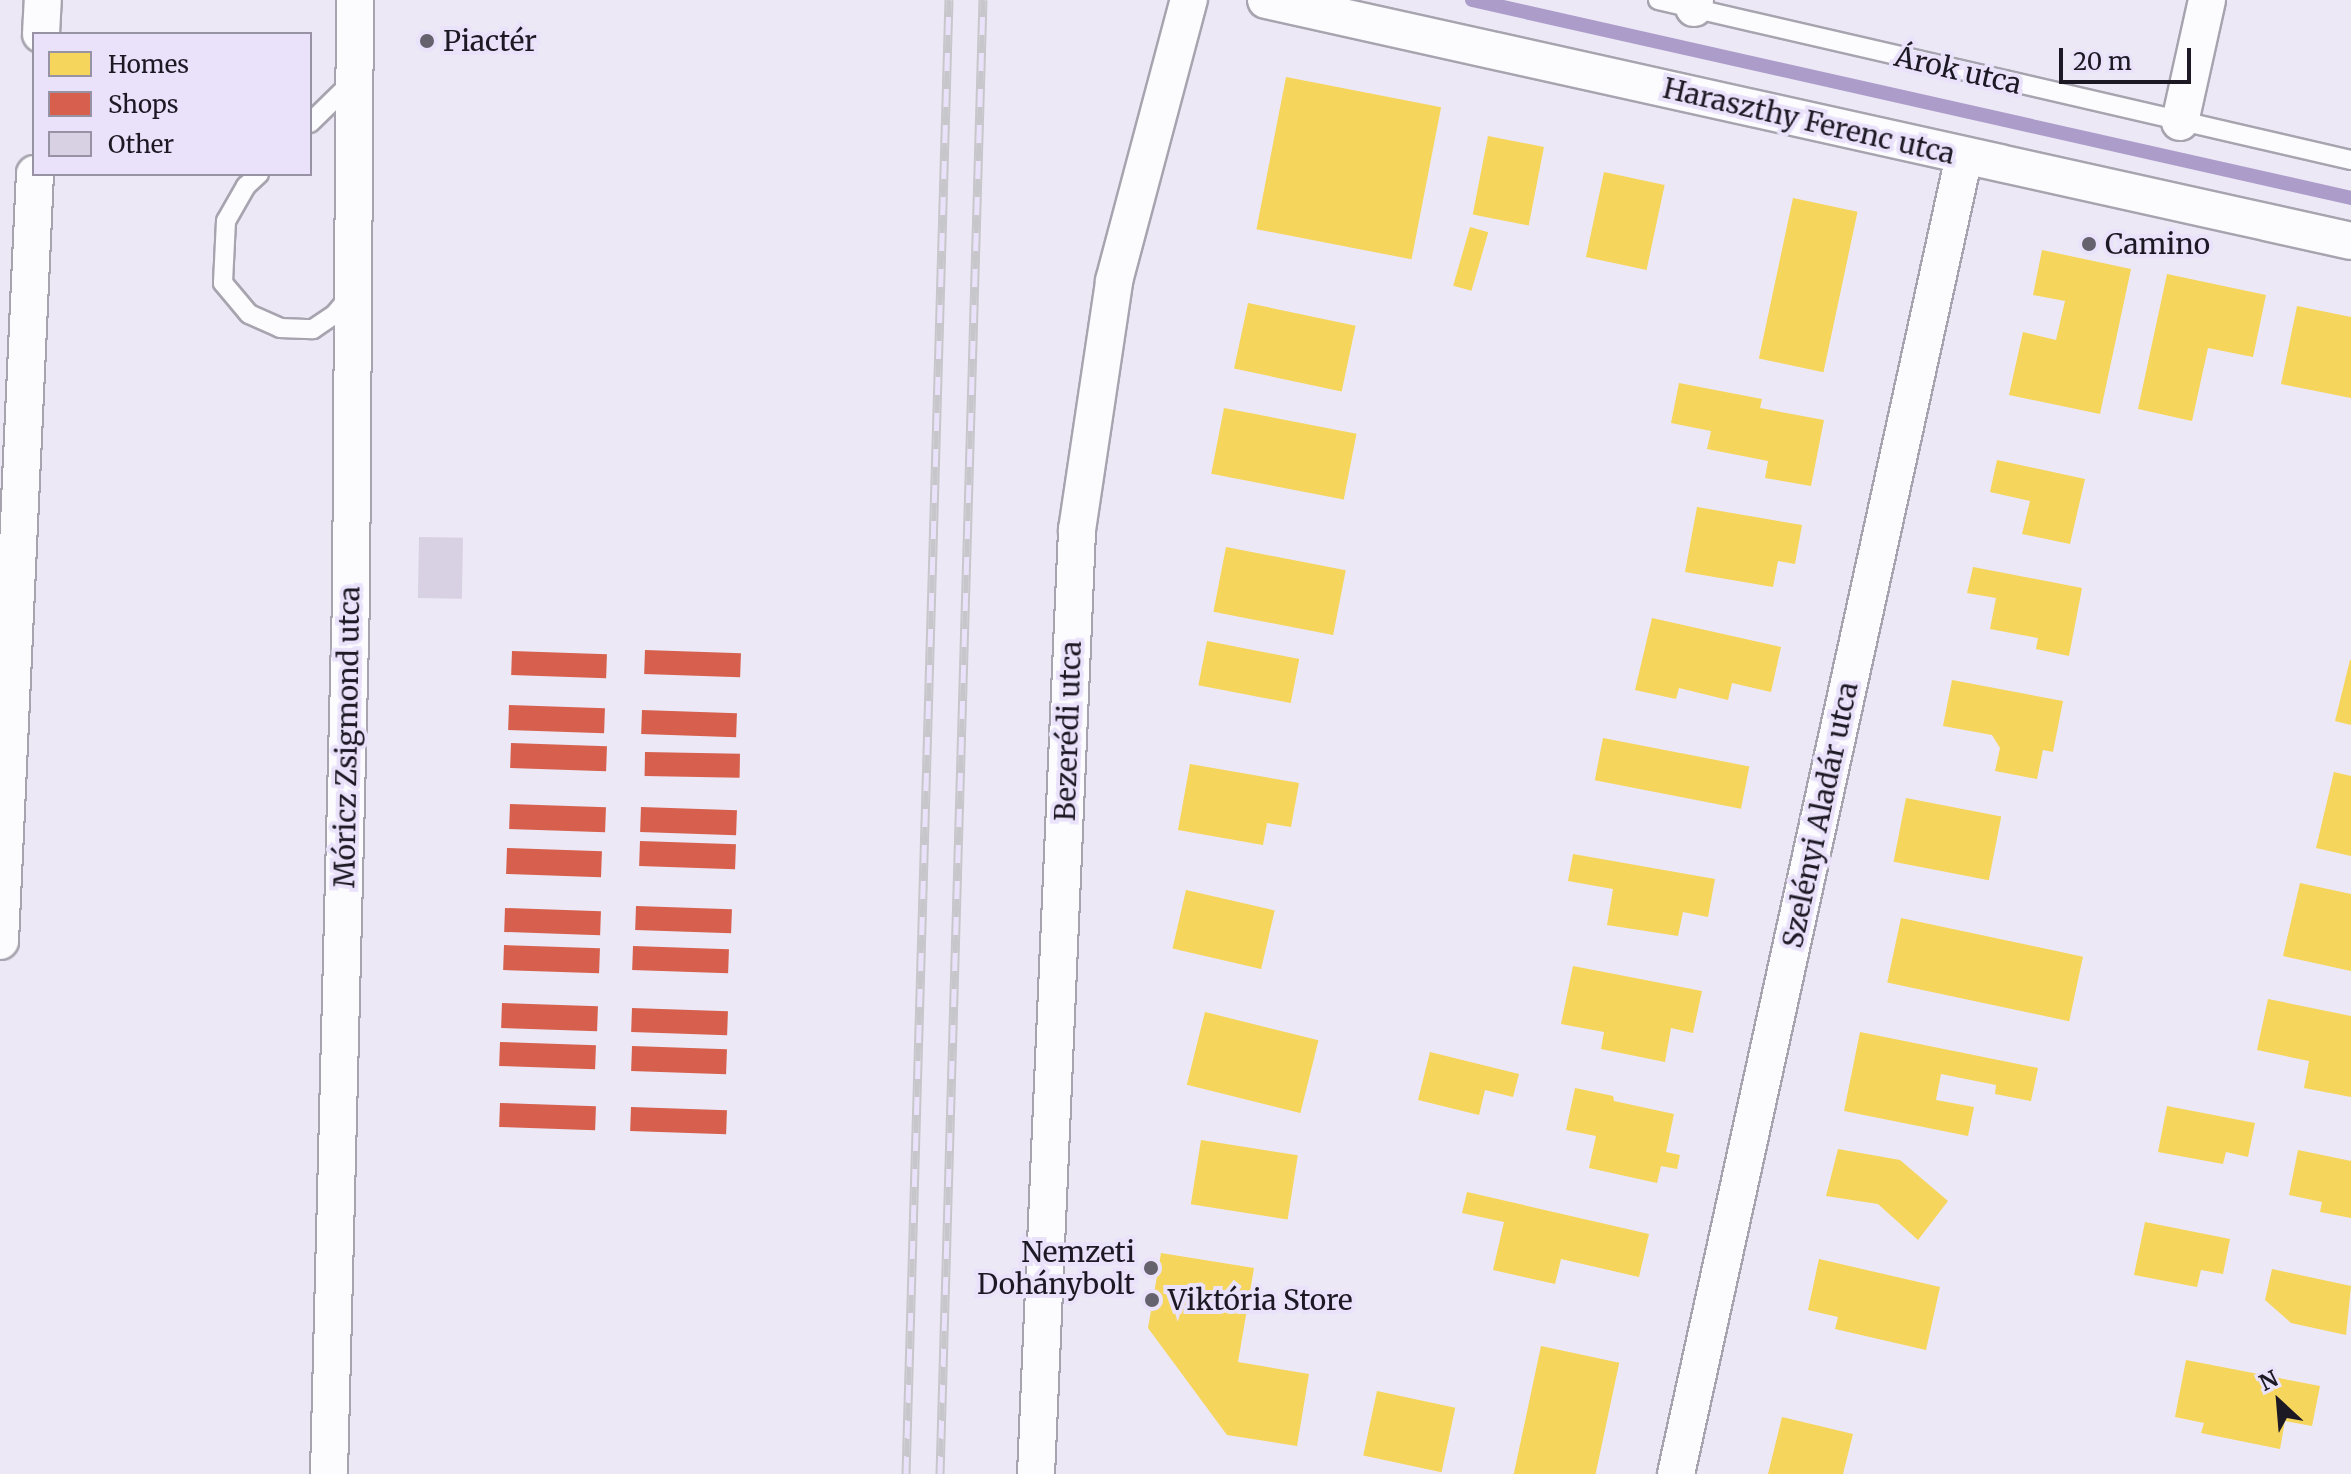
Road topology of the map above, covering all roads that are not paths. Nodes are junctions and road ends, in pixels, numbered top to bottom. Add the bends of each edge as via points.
1 (43, 0) edge
2 (355, 0) edge
3 (1189, 0) edge
4 (1266, 0) edge
5 (1658, 0) edge
6 (2207, 0) edge
7 (1694, 4) edge
8 (41, 32) edge
9 (355, 79) junction
10 (312, 121) edge
11 (2180, 122) junction
12 (1964, 156) junction
13 (2351, 160) edge
14 (35, 176) edge
15 (257, 176) edge
16 (2351, 241) edge
17 (353, 293) junction
18 (0, 941) edge
19 (329, 1474) edge
20 (1036, 1474) edge
21 (1676, 1474) edge

1 - 8 street
2 - 9 street, Móricz Zsigmond utca
3 - 20 street, Bezerédi utca via 1114,281 1077,530
4 - 12 street, Haraszthy Ferenc utca
5 - 7 lane, Árok utca
6 - 11 street
7 - 11 lane, Árok utca
9 - 10 lane
9 - 17 street, Móricz Zsigmond utca
11 - 13 lane, Árok utca
12 - 16 street, Haraszthy Ferenc utca
12 - 21 street, Szelényi Aladár utca
14 - 18 street
15 - 17 lane via 226,221 223,283 249,314 280,328 313,329
17 - 19 street, Móricz Zsigmond utca via 351,599

